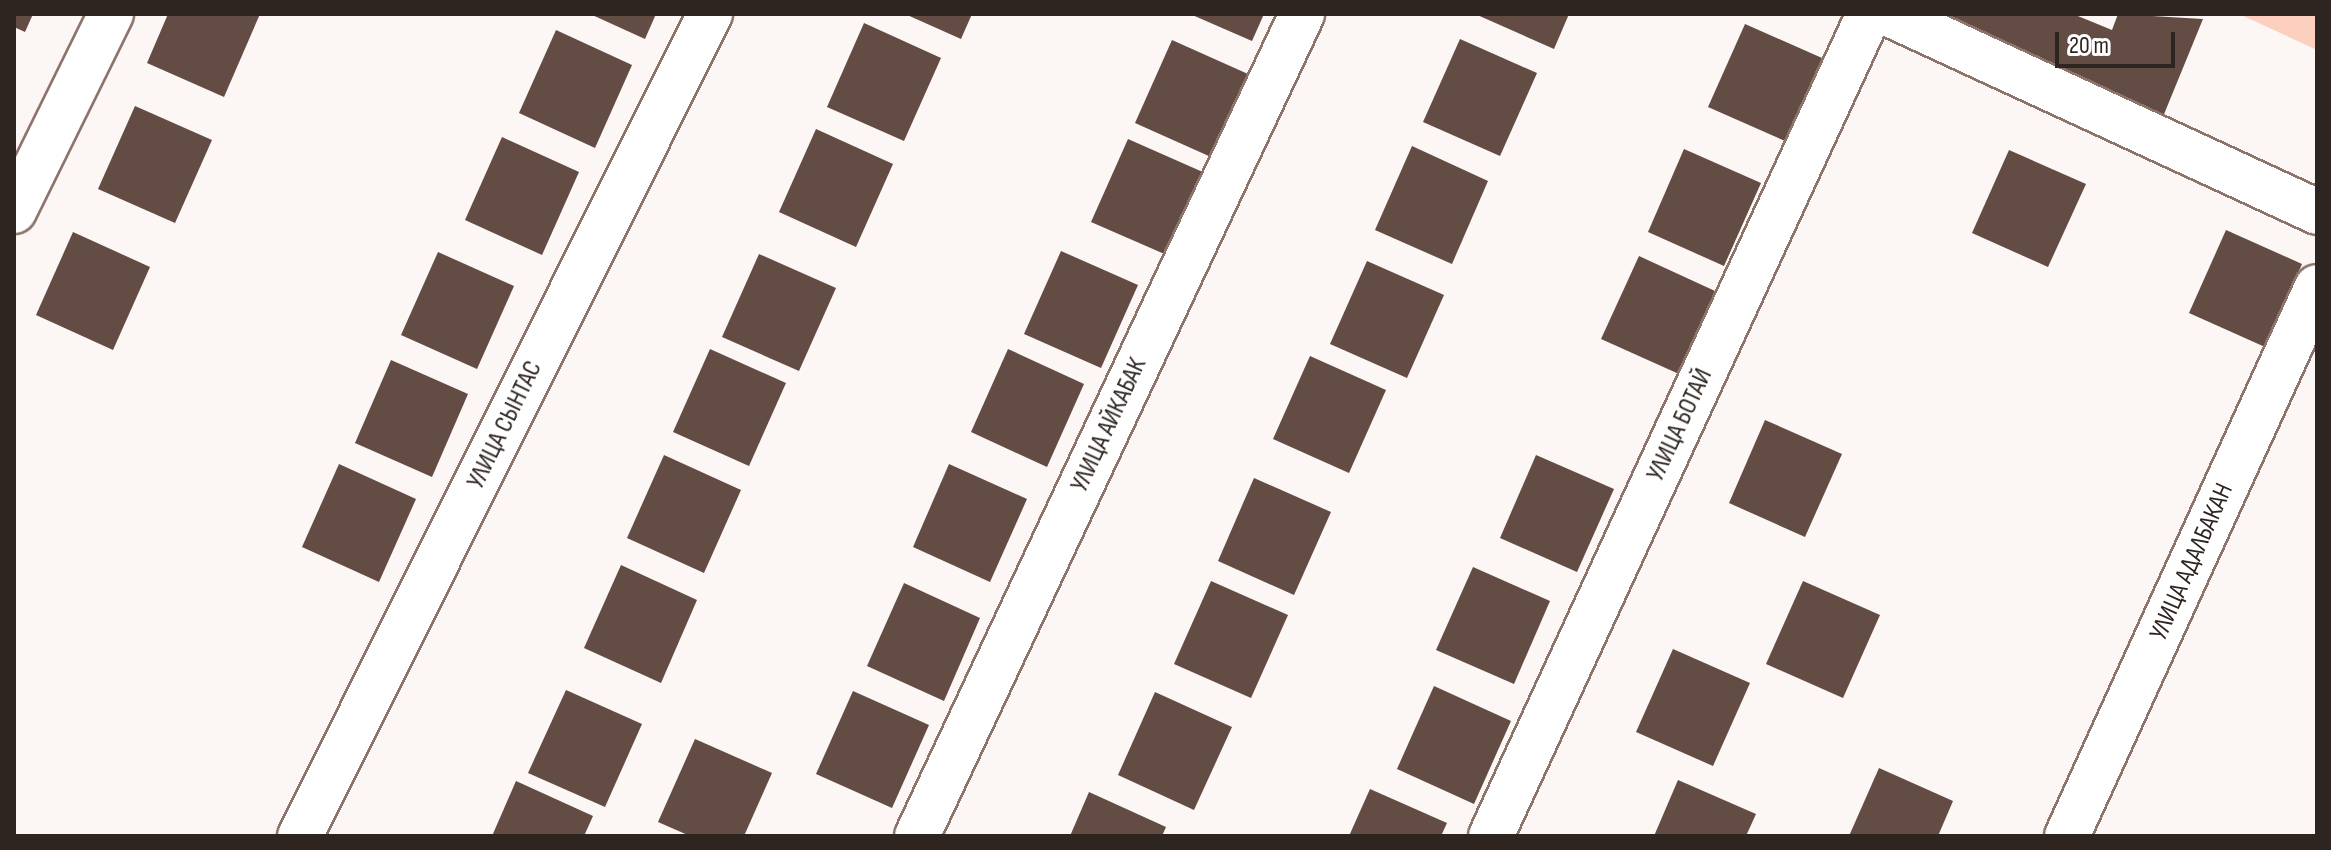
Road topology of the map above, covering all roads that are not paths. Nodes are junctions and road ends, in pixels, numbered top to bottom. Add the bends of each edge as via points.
1 (111, 14) edge
2 (710, 14) edge
3 (1302, 14) edge
4 (1869, 14) edge
5 (1889, 14) edge
6 (14, 211) edge
7 (2317, 212) edge
8 (2317, 287) edge
9 (300, 836) edge
10 (917, 836) edge
11 (1491, 836) edge
12 (2067, 836) edge

1 - 6 street
2 - 9 street, УЛИЦА СЫНТАС
3 - 10 street, УЛИЦА АЙКАБАК
4 - 11 street, УЛИЦА БОТАЙ
5 - 7 street
8 - 12 street, УЛИЦА АДАЛБАКАН

